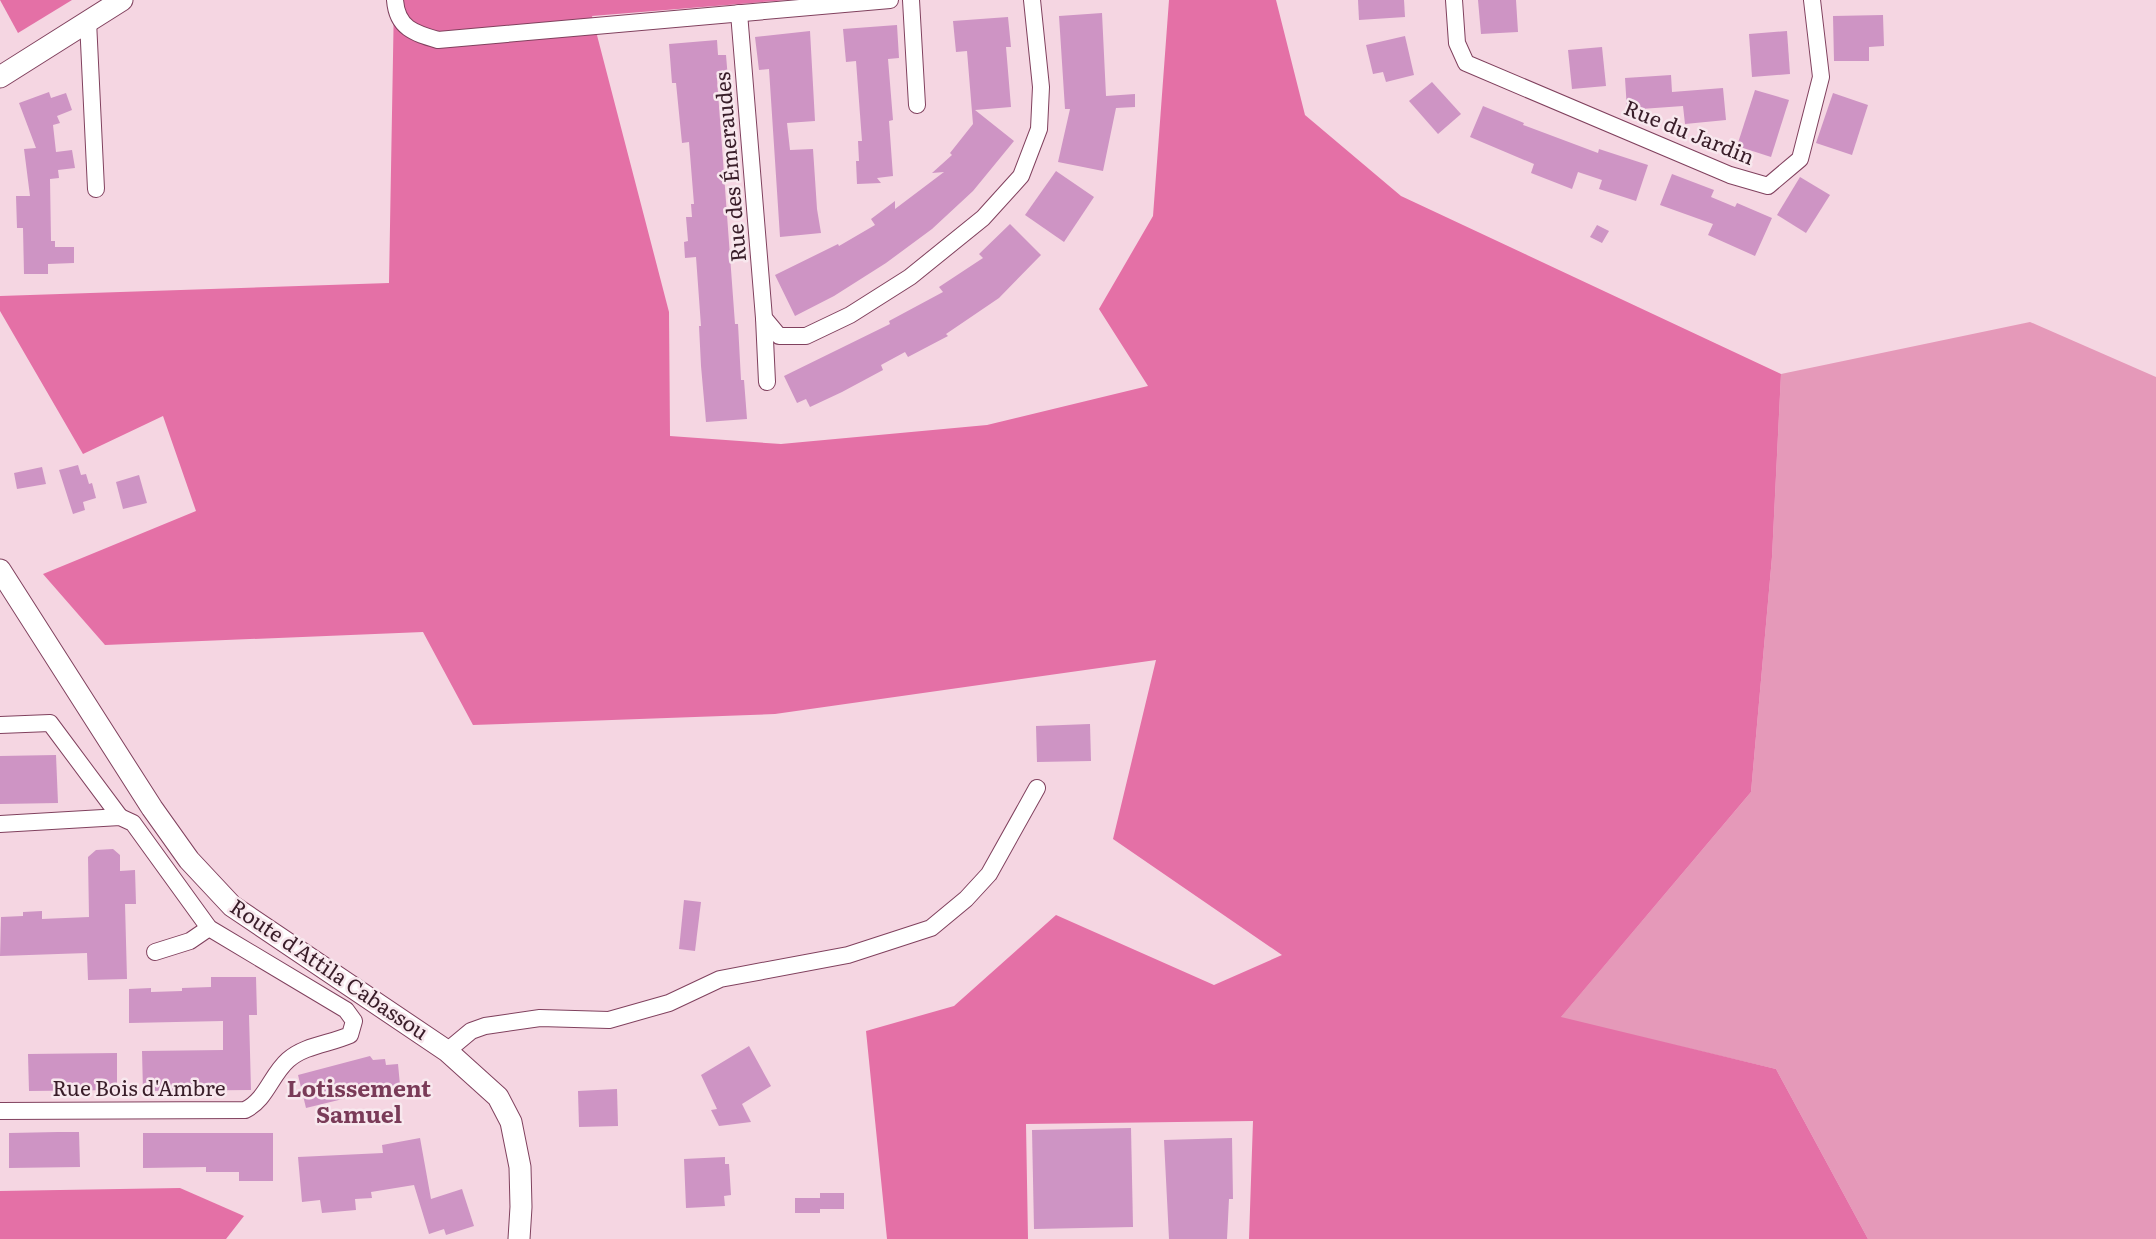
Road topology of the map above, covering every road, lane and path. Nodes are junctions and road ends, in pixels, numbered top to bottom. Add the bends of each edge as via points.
1 (122, 0) edge
2 (395, 0) edge
3 (890, 0) edge
4 (911, 0) edge
5 (1032, 0) edge
6 (1454, 0) edge
7 (1812, 0) edge
8 (739, 13) junction
9 (88, 21) junction
10 (0, 77) edge
11 (917, 105) dead end
12 (96, 189) dead end
13 (764, 318) junction
14 (767, 382) dead end
15 (0, 570) edge
16 (0, 725) edge
17 (1037, 789) dead end
18 (152, 808) junction
19 (126, 820) junction
20 (0, 824) edge
21 (209, 928) junction
22 (155, 952) dead end
23 (447, 1051) junction
24 (0, 1111) edge
25 (519, 1239) edge

1 - 9 main road
2 - 8 street via 396,15 411,32 438,40
3 - 8 street
4 - 11 street
5 - 13 street via 1041,87 1039,129 1021,176 983,218 910,277 850,315 806,336 779,336
6 - 7 street, Rue du Jardin via 1457,43 1466,63 1768,186 1800,159 1821,78
8 - 13 street, Rue des Émeraudes
9 - 10 main road
9 - 12 street
13 - 14 street, Rue des Émeraudes
15 - 18 main road, Route d'Attila Cabassou
16 - 19 street, Rue Bois d'Ambre via 50,723
17 - 23 street via 989,874 931,928 848,955 720,979 669,1003 609,1020 540,1018 485,1026 471,1031
18 - 19 street
18 - 23 main road, Route d'Attila Cabassou via 189,860 232,906
19 - 20 street
19 - 21 street, Rue Bois d'Ambre
21 - 22 street
21 - 24 street, Rue Bois d'Ambre via 346,1010 354,1021 350,1035 300,1051 286,1062 256,1105 245,1110
23 - 25 main road, Route d'Attila Cabassou via 498,1097 511,1122 520,1167

